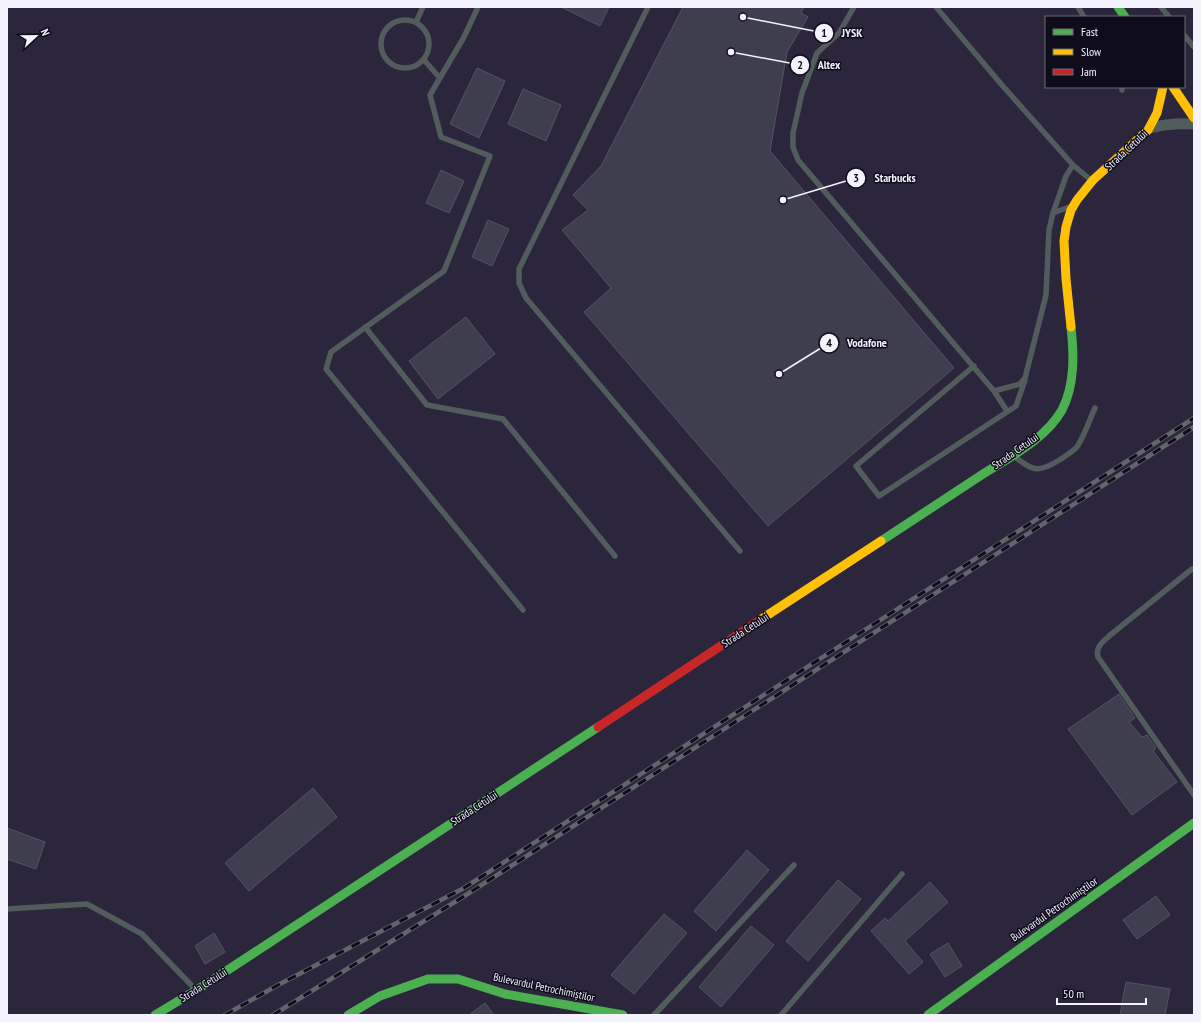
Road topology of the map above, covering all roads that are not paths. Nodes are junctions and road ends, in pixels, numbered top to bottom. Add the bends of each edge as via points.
1 (423, 7) edge
2 (478, 7) edge
3 (648, 7) edge
4 (854, 7) edge
5 (936, 7) edge
6 (1078, 7) edge
7 (1118, 7) edge
8 (1161, 7) edge
9 (1083, 16) edge
10 (1124, 16) edge
11 (1168, 16) edge
12 (416, 22) junction
13 (1185, 36) edge
14 (1194, 48) edge
15 (424, 60) junction
16 (440, 78) junction
17 (1162, 88) edge
18 (1174, 88) edge
19 (1194, 118) edge
20 (1194, 124) edge
21 (1150, 128) junction
22 (1073, 165) junction
23 (1092, 181) junction
24 (1072, 206) junction
25 (1053, 213) junction
26 (365, 327) junction
27 (974, 366) junction
28 (1025, 378) junction
29 (994, 391) junction
30 (1095, 408) dead end
31 (1007, 411) junction
32 (1012, 454) junction
33 (740, 551) dead end
34 (615, 556) dead end
35 (1192, 569) dead end
36 (523, 610) dead end
37 (1194, 795) edge
38 (1194, 823) edge
39 (794, 865) dead end
40 (902, 874) dead end
41 (7, 909) edge
42 (196, 990) junction
43 (155, 1015) edge
44 (348, 1015) edge
45 (623, 1015) edge
46 (654, 1015) edge
47 (781, 1015) edge
48 (928, 1015) edge

1 - 12 lane
2 - 16 lane
3 - 33 lane via 519,269 519,283 526,298
4 - 27 lane via 839,33 817,54 799,105 793,147 798,160
5 - 22 lane
6 - 9 lane
7 - 10 street
8 - 11 lane
12 - 15 lane via 428,34 429,52
12 - 15 lane via 407,19 390,24 384,31 381,49 391,64 399,68 417,66
13 - 14 lane
15 - 16 lane
16 - 26 lane via 430,95 441,137 490,156 444,271
17 - 21 street, Strada Cetului via 1158,111
18 - 19 street
20 - 21 street, Strada Cetului via 1176,123
21 - 23 street, Strada Cetului
22 - 23 lane
22 - 25 lane via 1066,176
23 - 24 street, Strada Cetului
24 - 25 lane
24 - 32 street, Strada Cetului via 1066,224 1065,241 1065,274 1074,361 1072,383 1064,406 1052,424
25 - 28 lane via 1049,230 1046,295
26 - 34 lane via 427,405 503,419
26 - 36 lane via 331,352 326,369
27 - 29 lane
27 - 31 lane via 856,466 879,496
28 - 29 lane via 1020,384
28 - 31 lane via 1016,406
29 - 31 lane
30 - 32 lane via 1076,448 1046,468 1032,469
32 - 42 street, Strada Cetului
35 - 37 lane via 1109,636 1096,652
38 - 48 street, Bulevardul Petrochimiștilor
39 - 46 lane
40 - 47 lane
41 - 42 lane via 87,904 142,934
42 - 43 street, Strada Cetului
44 - 45 street, Bulevardul Petrochimiștilor via 380,996 428,979 458,979 505,994

